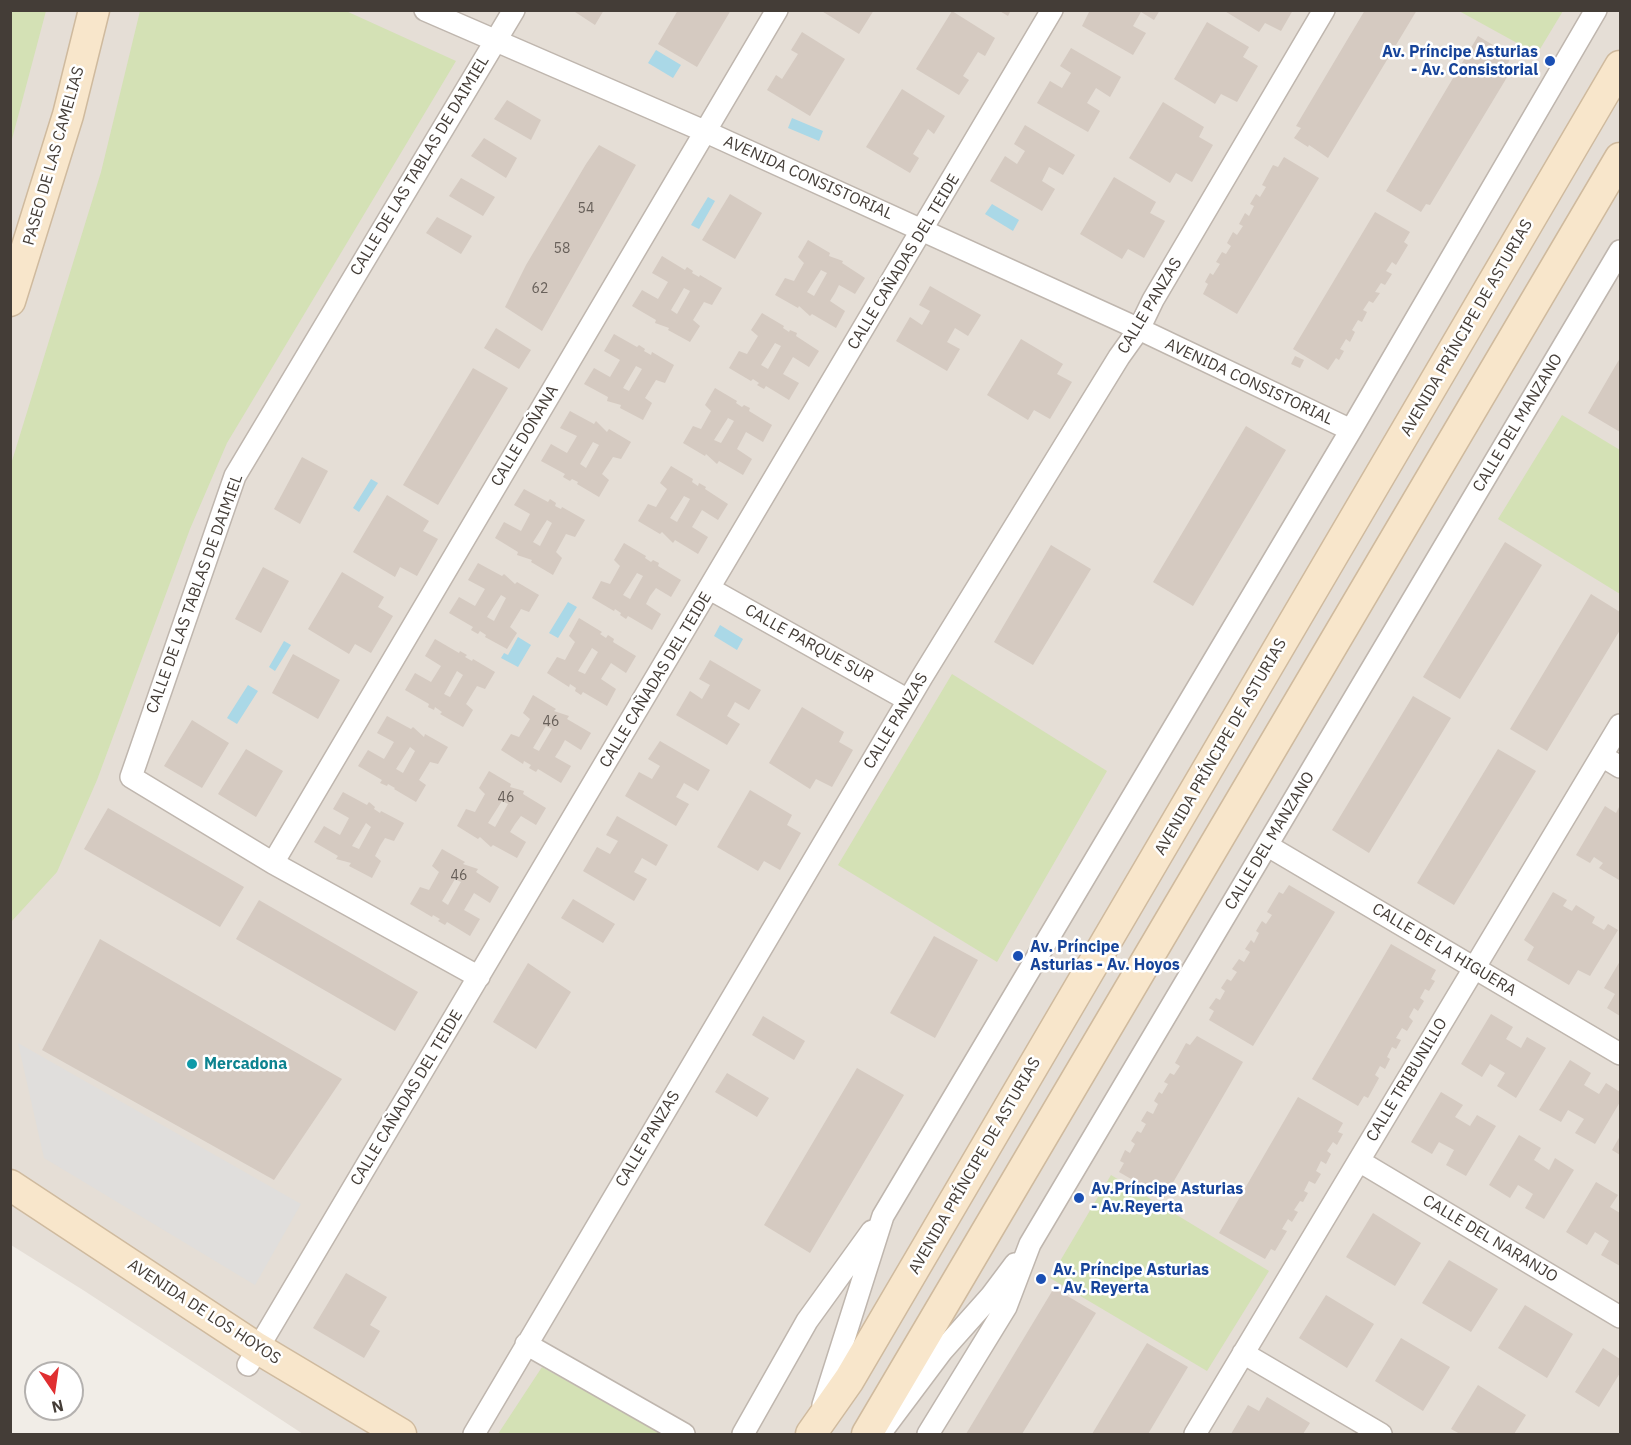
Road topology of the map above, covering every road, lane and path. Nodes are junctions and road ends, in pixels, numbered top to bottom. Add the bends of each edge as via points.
1 (94, 10) edge
2 (425, 10) edge
3 (514, 10) edge
4 (777, 10) edge
5 (1052, 10) edge
6 (1324, 10) edge
7 (1596, 10) edge
8 (495, 41) junction
9 (1620, 66) edge
10 (704, 131) junction
11 (1620, 158) edge
12 (922, 231) junction
13 (1620, 251) edge
14 (10, 301) edge
15 (1139, 329) junction
16 (1351, 430) junction
17 (710, 589) junction
18 (908, 700) junction
19 (1620, 725) edge
20 (1602, 756) junction
21 (1620, 768) edge
22 (1268, 846) junction
23 (273, 862) junction
24 (1475, 968) junction
25 (479, 977) junction
26 (1620, 1054) edge
27 (1359, 1161) junction
28 (10, 1185) edge
29 (10, 1202) edge
30 (883, 1216) junction
31 (1030, 1244) junction
32 (1620, 1317) edge
33 (526, 1344) junction
34 (1243, 1353) junction
35 (253, 1356) junction
36 (814, 1430) edge
37 (363, 1434) edge
38 (401, 1434) edge
39 (474, 1434) edge
40 (684, 1434) edge
41 (743, 1434) edge
42 (867, 1434) edge
43 (879, 1434) edge
44 (928, 1434) edge
45 (1195, 1434) edge
46 (1381, 1434) edge

1 - 14 street, PASEO DE LAS CAMELIAS via 68,115
2 - 8 street, AVENIDA CONSISTORIAL
3 - 8 street, CALLE DE LAS TABLAS DE DAIMIEL
4 - 10 street, CALLE DOÑANA
5 - 12 street, CALLE CAÑADAS DEL TEIDE
6 - 15 street, CALLE PANZAS
7 - 16 street, AVENIDA PRÍNCIPE DE ASTURIAS
8 - 10 street, AVENIDA CONSISTORIAL
8 - 23 street, CALLE DE LAS TABLAS DE DAIMIEL via 235,476 131,777
9 - 36 street, AVENIDA PRÍNCIPE DE ASTURIAS via 855,1370
10 - 12 street, AVENIDA CONSISTORIAL
10 - 23 street, CALLE DOÑANA
11 - 42 street
12 - 15 street, AVENIDA CONSISTORIAL
12 - 17 street, CALLE CAÑADAS DEL TEIDE
13 - 22 street, CALLE DEL MANZANO
15 - 16 street, AVENIDA CONSISTORIAL
15 - 18 street, CALLE PANZAS
16 - 30 street, AVENIDA PRÍNCIPE DE ASTURIAS
17 - 18 street, CALLE PARQUE SUR
17 - 25 street, CALLE CAÑADAS DEL TEIDE
18 - 33 street, CALLE PANZAS
19 - 20 street, CALLE TRIBUNILLO
20 - 21 street
20 - 24 street, CALLE TRIBUNILLO
22 - 24 street, CALLE DE LA HIGUERA
22 - 31 street, CALLE DEL MANZANO
23 - 25 street, CALLE DE LAS TABLAS DE DAIMIEL
24 - 26 street, CALLE DE LA HIGUERA
24 - 27 street, CALLE TRIBUNILLO
25 - 35 street, CALLE CAÑADAS DEL TEIDE
27 - 32 street, CALLE DEL NARANJO
27 - 34 street, CALLE TRIBUNILLO
28 - 35 street, AVENIDA DE LOS HOYOS
29 - 35 street, AVENIDA DE LOS HOYOS
30 - 36 street, AVENIDA PRÍNCIPE DE ASTURIAS
30 - 41 street, AVENIDA PRÍNCIPE DE ASTURIAS via 807,1321
31 - 43 street
31 - 44 street, CALLE DEL MANZANO via 1006,1307
33 - 39 street, CALLE PANZAS
33 - 40 street
34 - 45 street, CALLE TRIBUNILLO
34 - 46 street
35 - 37 street, AVENIDA DE LOS HOYOS
35 - 38 street, AVENIDA DE LOS HOYOS

